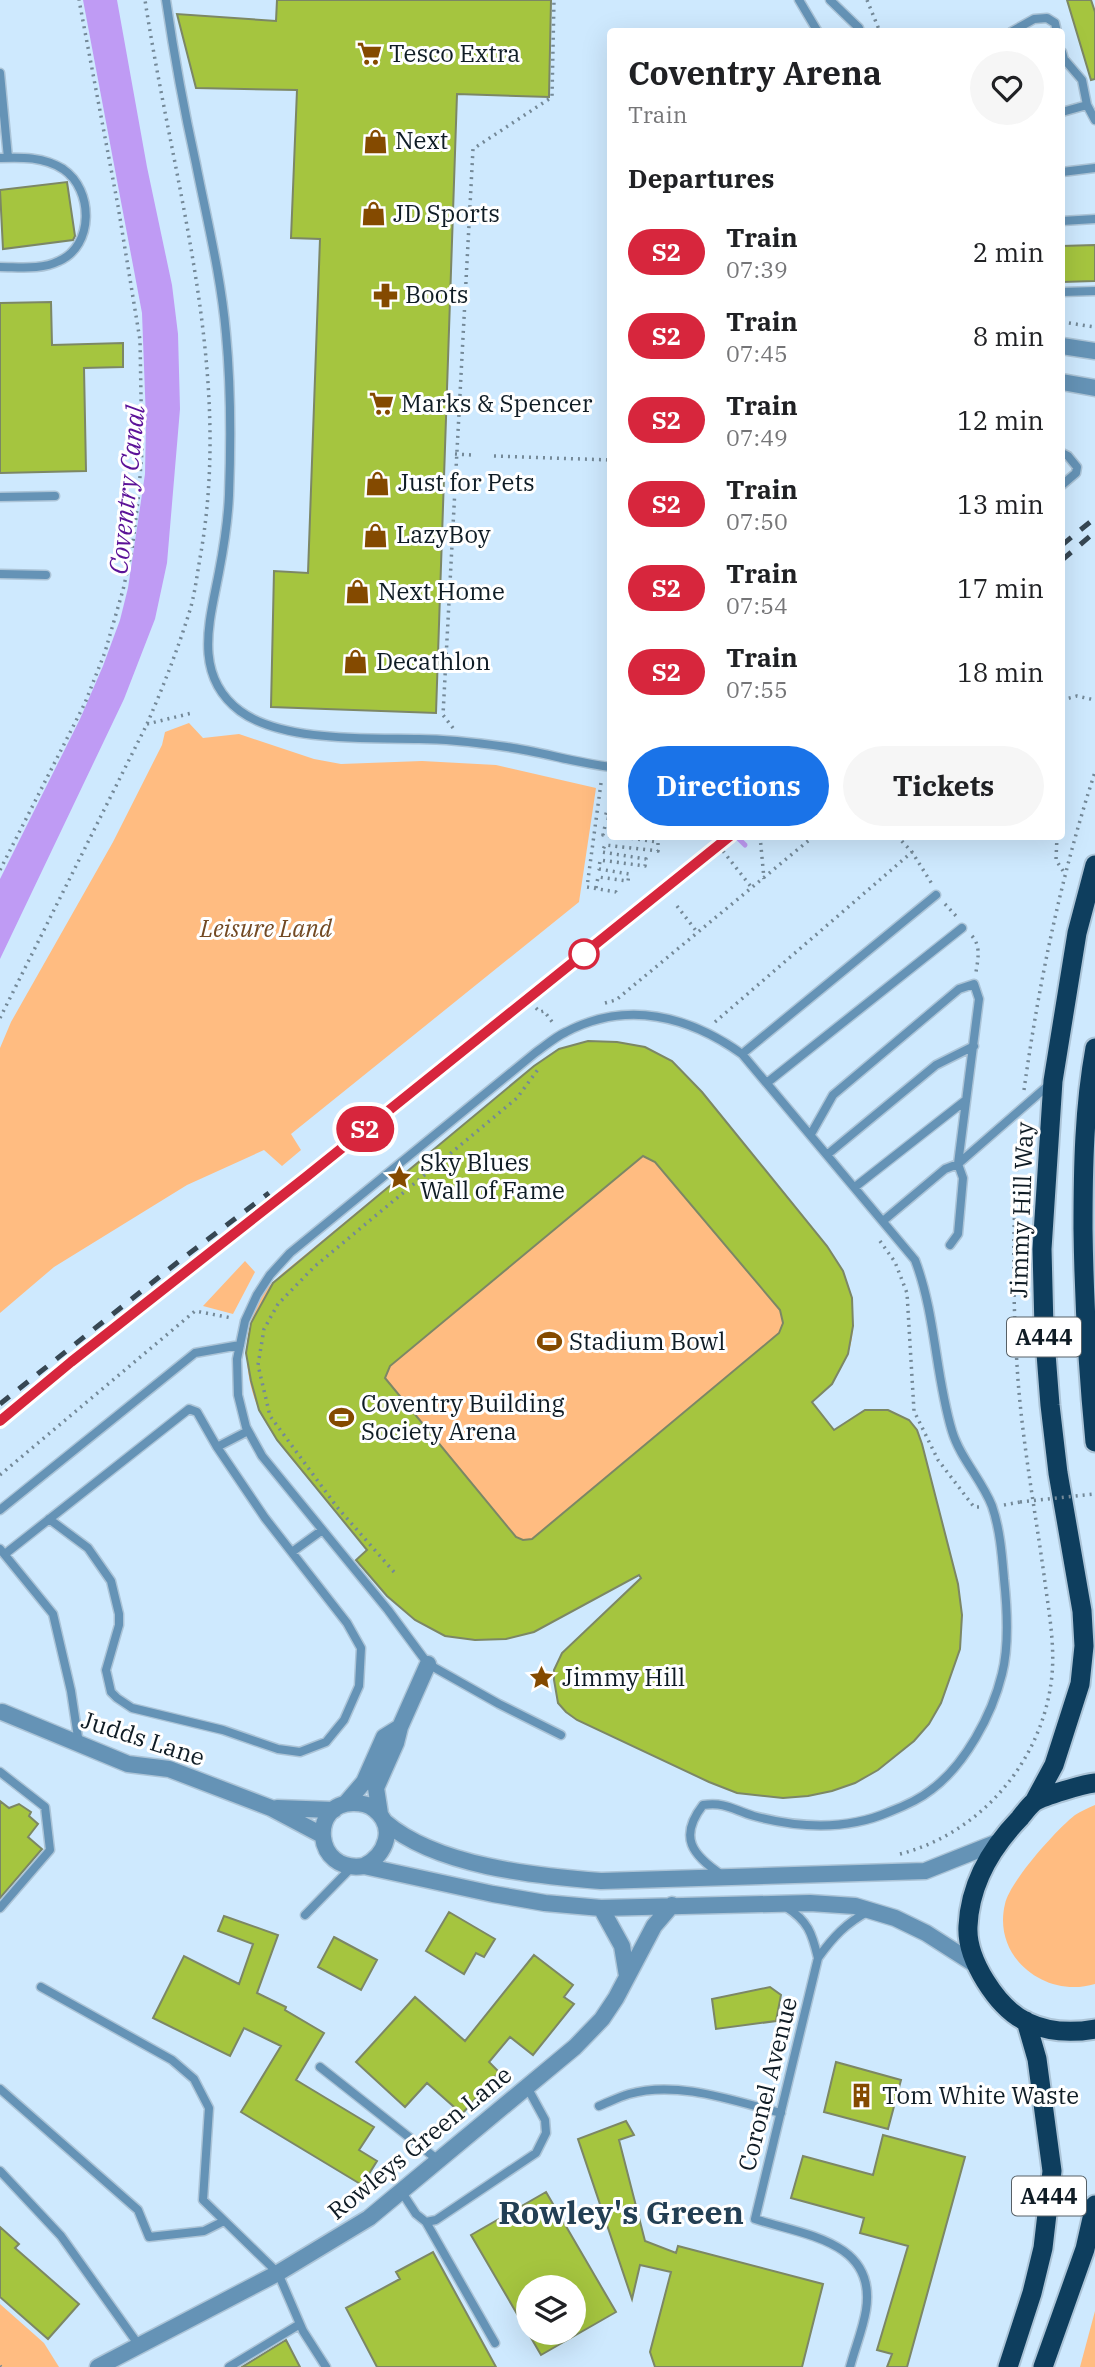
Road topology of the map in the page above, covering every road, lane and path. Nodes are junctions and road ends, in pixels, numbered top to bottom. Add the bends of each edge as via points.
1 (79, 0) edge
2 (145, 0) edge
3 (166, 0) edge
4 (554, 0) edge
5 (794, 0) edge
6 (799, 0) edge
7 (830, 0) edge
8 (867, 0) edge
9 (811, 20) junction
10 (816, 28) edge
11 (859, 28) edge
12 (878, 28) edge
13 (1018, 28) edge
14 (1056, 28) edge
15 (1065, 60) edge
16 (0, 73) edge
17 (1087, 105) junction
18 (1065, 111) edge
19 (1095, 120) edge
20 (4, 158) edge
21 (1095, 168) edge
22 (1065, 172) edge
23 (1095, 219) edge
24 (1065, 221) edge
25 (0, 267) edge
26 (1095, 291) edge
27 (1065, 292) edge
28 (1065, 322) edge
29 (1095, 327) edge
30 (1065, 346) edge
31 (1095, 351) edge
32 (1065, 383) edge
33 (1095, 388) edge
34 (455, 454) junction
35 (1065, 454) edge
36 (472, 455) dead end
37 (494, 456) dead end
38 (607, 460) edge
39 (1065, 482) edge
40 (55, 496) dead end
41 (0, 497) edge
42 (0, 574) edge
43 (46, 575) dead end
44 (1065, 700) edge
45 (1095, 701) edge
46 (192, 713) dead end
47 (146, 724) junction
48 (457, 732) dead end
49 (607, 766) edge
50 (601, 783) dead end
51 (642, 840) edge
52 (760, 840) edge
53 (809, 840) edge
54 (901, 840) edge
55 (1057, 840) edge
56 (723, 851) dead end
57 (912, 852) junction
58 (1095, 865) edge
59 (0, 870) edge
60 (1065, 874) dead end
61 (764, 879) junction
62 (596, 888) junction
63 (752, 888) junction
64 (936, 895) junction
65 (619, 896) dead end
66 (677, 906) dead end
67 (962, 928) junction
68 (697, 932) junction
69 (974, 984) junction
70 (595, 1006) dead end
71 (536, 1008) dead end
72 (0, 1018) edge
73 (564, 1018) dead end
74 (553, 1023) junction
75 (544, 1029) dead end
76 (705, 1030) junction
77 (974, 1046) junction
78 (1095, 1048) edge
79 (535, 1053) junction
80 (742, 1054) junction
81 (1053, 1081) junction
82 (768, 1082) junction
83 (966, 1100) junction
84 (811, 1134) junction
85 (828, 1154) junction
86 (958, 1164) junction
87 (855, 1187) junction
88 (883, 1221) junction
89 (874, 1234) dead end
90 (950, 1245) dead end
91 (245, 1321) junction
92 (264, 1329) junction
93 (240, 1345) junction
94 (248, 1431) junction
95 (1095, 1442) edge
96 (217, 1447) junction
97 (0, 1475) edge
98 (1095, 1494) edge
99 (1020, 1502) dead end
100 (992, 1506) junction
101 (0, 1510) edge
102 (49, 1519) junction
103 (321, 1531) junction
104 (2, 1551) edge
105 (292, 1552) junction
106 (394, 1572) dead end
107 (428, 1664) junction
108 (1052, 1675) dead end
109 (2, 1712) dead end
110 (400, 1727) junction
111 (561, 1735) dead end
112 (79, 1744) junction
113 (0, 1772) edge
114 (1095, 1783) edge
115 (1034, 1802) junction
116 (340, 1806) junction
117 (271, 1808) junction
118 (382, 1819) junction
119 (322, 1835) junction
120 (998, 1842) junction
121 (899, 1854) dead end
122 (358, 1867) junction
123 (727, 1878) junction
124 (781, 1904) junction
125 (672, 1905) junction
126 (0, 1908) edge
127 (601, 1908) junction
128 (872, 1910) junction
129 (305, 1915) dead end
130 (818, 1958) junction
131 (976, 1965) junction
132 (627, 1976) junction
133 (41, 1987) dead end
134 (1026, 2021) junction
135 (1095, 2029) edge
136 (320, 2067) dead end
137 (527, 2087) junction
138 (0, 2089) edge
139 (598, 2106) dead end
140 (781, 2113) junction
141 (438, 2160) junction
142 (0, 2171) edge
143 (401, 2191) junction
144 (1095, 2205) edge
145 (224, 2221) junction
146 (426, 2222) junction
147 (278, 2273) junction
148 (300, 2324) junction
149 (495, 2343) dead end
150 (138, 2344) junction
151 (98, 2367) edge
152 (229, 2367) edge
153 (326, 2367) edge
154 (850, 2367) edge
155 (1008, 2367) edge
156 (1043, 2367) edge

1 - 59 path via 140,340 138,501 132,550 105,652 85,703
2 - 47 path via 198,276 211,420 207,520 191,608
3 - 49 lane via 226,334 229,499 207,638 217,682 242,712 288,729 353,740 422,739 505,747
4 - 34 path via 552,97 473,149
5 - 9 lane
6 - 9 lane
7 - 11 lane
8 - 12 path
9 - 10 lane
13 - 14 lane via 1047,18
15 - 17 lane via 1082,80
16 - 20 lane
17 - 18 lane
17 - 19 lane
20 - 25 lane via 42,159 65,170 79,186 85,220 75,252 60,261 39,267
21 - 22 lane
23 - 24 lane
26 - 27 lane
28 - 29 path
30 - 31 street
32 - 33 street
34 - 36 path
34 - 48 path via 443,716
35 - 39 lane via 1077,467
37 - 38 path
40 - 41 lane
42 - 43 lane
44 - 45 path via 1077,696
46 - 47 path
47 - 72 path
50 - 62 path via 587,887
51 - 62 path via 657,842 658,851 605,845 602,852 646,859 645,866 600,860 598,869 629,874 628,881 598,877
52 - 61 path
53 - 61 path
54 - 57 path
55 - 60 path via 1056,860
56 - 63 path
57 - 64 path
57 - 76 path
58 - 81 highway, Jimmy Hill Way / A444 via 1077,933
61 - 63 path
62 - 65 path
63 - 68 path
64 - 67 path
64 - 80 lane
66 - 68 path
67 - 69 path via 975,939 979,955
67 - 82 lane
68 - 70 path via 615,1000
69 - 77 lane via 979,999
69 - 84 lane via 959,989 833,1095
71 - 74 path
73 - 74 path
74 - 75 path
76 - 79 lane via 660,1016 623,1015 565,1032
76 - 80 lane
77 - 83 lane
77 - 85 lane via 936,1065
78 - 95 highway, A444 via 1085,1114 1083,1198 1088,1378
79 - 91 lane via 290,1253 270,1275
79 - 92 path via 543,1062 517,1098 314,1267 278,1304
80 - 82 lane
81 - 86 lane
81 - 115 highway, Jimmy Hill Way / A444 via 1042,1249 1044,1328 1051,1418 1084,1646 1080,1684 1054,1765
82 - 84 lane
83 - 86 lane
83 - 87 lane
84 - 85 lane
85 - 87 lane
86 - 88 lane via 945,1169
86 - 90 lane via 964,1178 958,1234
87 - 88 lane
88 - 100 lane via 915,1260 923,1280 953,1434
89 - 100 path via 895,1262 908,1293 914,1411 938,1460 974,1507
91 - 92 path
91 - 93 lane
91 - 97 path via 195,1311
92 - 106 path via 258,1365 270,1416 337,1507
93 - 94 lane via 238,1395
93 - 101 lane via 195,1353
94 - 96 lane
94 - 103 lane via 262,1457
96 - 102 lane via 197,1412 188,1409
96 - 105 lane
98 - 99 path, bridge
100 - 123 lane via 1005,1591 1003,1672 991,1708 965,1755 931,1790 888,1813 837,1826 792,1825 720,1803 703,1805 692,1820 695,1852
102 - 104 lane
102 - 105 lane via 88,1548 111,1581 119,1625 106,1670 117,1698 132,1708 300,1752 326,1742 344,1720 359,1686 361,1648
103 - 105 lane
103 - 107 lane
104 - 112 lane via 53,1614
107 - 110 street
107 - 111 lane
108 - 121 path via 1027,1756 1000,1795 952,1832
109 - 112 street, Judds Lane
110 - 116 street via 384,1737 364,1782
110 - 118 street via 376,1788
112 - 117 street, Judds Lane via 128,1763 169,1769
113 - 126 lane via 45,1807 50,1850
114 - 115 highway
115 - 120 highway, Jimmy Hill Way
116 - 117 street, Judds Lane
116 - 118 street via 362,1803
116 - 119 street via 323,1826
117 - 119 street, Judds Lane
118 - 122 street via 386,1844 381,1854
118 - 123 street via 402,1837 501,1869 601,1881
119 - 122 street via 328,1853 343,1865
120 - 123 street via 925,1871
120 - 131 highway, Jimmy Hill Way via 981,1871 971,1902 968,1927
122 - 127 street via 545,1903
122 - 129 lane
124 - 125 street
124 - 128 street via 838,1904
124 - 130 lane via 801,1917 813,1936
125 - 127 street
125 - 132 street, Rowleys Green Lane via 654,1926
127 - 132 street via 622,1946
128 - 130 lane, Coronel Avenue via 852,1920
128 - 131 street via 926,1933
130 - 140 lane, Coronel Avenue
131 - 134 highway via 1007,2007
132 - 137 street, Rowleys Green Lane via 602,2018
133 - 145 lane via 172,2060 194,2079 209,2108 204,2200
134 - 135 highway via 1069,2032
134 - 155 highway, A444 via 1037,2059 1052,2171 1043,2248
136 - 141 lane
137 - 141 street, Rowleys Green Lane
137 - 146 lane via 545,2120 546,2133 536,2153 461,2205
138 - 145 lane via 138,2210 149,2237 204,2231
139 - 140 lane via 630,2093 690,2091
140 - 154 lane, Coronel Avenue via 755,2219 838,2245 862,2271 866,2309
141 - 143 street, Rowleys Green Lane
142 - 150 lane via 61,2236
143 - 146 lane
143 - 147 street, Rowleys Green Lane via 369,2218
144 - 156 highway, A444 via 1085,2249
145 - 147 lane
146 - 149 lane
147 - 148 lane
147 - 150 street, Rowleys Green Lane
148 - 152 lane
148 - 153 lane
150 - 151 street, Rowleys Green Lane

